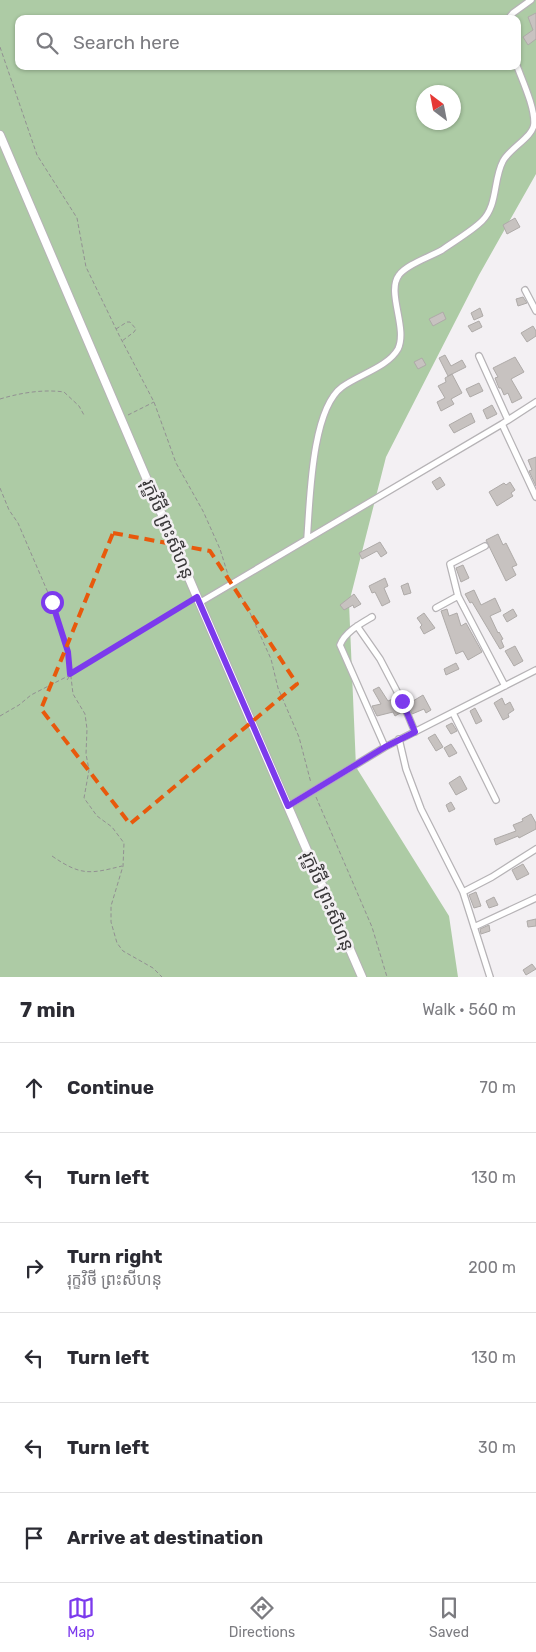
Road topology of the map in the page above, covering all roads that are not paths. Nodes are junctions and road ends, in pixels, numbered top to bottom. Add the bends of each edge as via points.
1 (531, 0) edge
2 (511, 15) edge
3 (518, 70) edge
4 (0, 135) edge
5 (525, 290) dead end
6 (536, 311) edge
7 (479, 356) dead end
8 (536, 402) edge
9 (508, 420) junction
10 (502, 424) junction
11 (536, 497) edge
12 (307, 539) junction
13 (485, 546) dead end
14 (458, 596) junction
15 (198, 600) junction
16 (436, 608) dead end
17 (372, 617) dead end
18 (358, 626) junction
19 (536, 670) edge
20 (505, 686) junction
21 (453, 713) junction
22 (415, 732) junction
23 (399, 739) junction
24 (385, 747) junction
25 (496, 800) dead end
26 (288, 806) junction
27 (536, 849) edge
28 (462, 892) junction
29 (536, 898) edge
30 (474, 927) junction
31 (362, 977) edge
32 (490, 977) edge

1 - 2 street
3 - 12 street via 533,115 532,132 508,153 502,163 495,196 482,221 398,276 395,286 398,348 382,364 341,388 324,414 316,446
4 - 15 street, រុក្ខវិថី ព្រះសីហនុ
5 - 6 street
7 - 9 street
8 - 9 street
9 - 10 street
10 - 11 street
10 - 12 street
12 - 15 street
13 - 14 street via 450,564
14 - 16 street
14 - 20 street
15 - 26 street, រុក្ខវិថី ព្រះសីហនុ
17 - 18 street
18 - 22 street via 380,659
18 - 24 street via 341,642 340,648
19 - 20 street
20 - 21 street
21 - 22 street
21 - 25 street
22 - 23 street
23 - 24 street
23 - 28 street via 421,809
24 - 26 street
26 - 31 street, រុក្ខវិថី ព្រះសីហនុ
27 - 28 street
28 - 30 street
29 - 30 street
30 - 32 street

